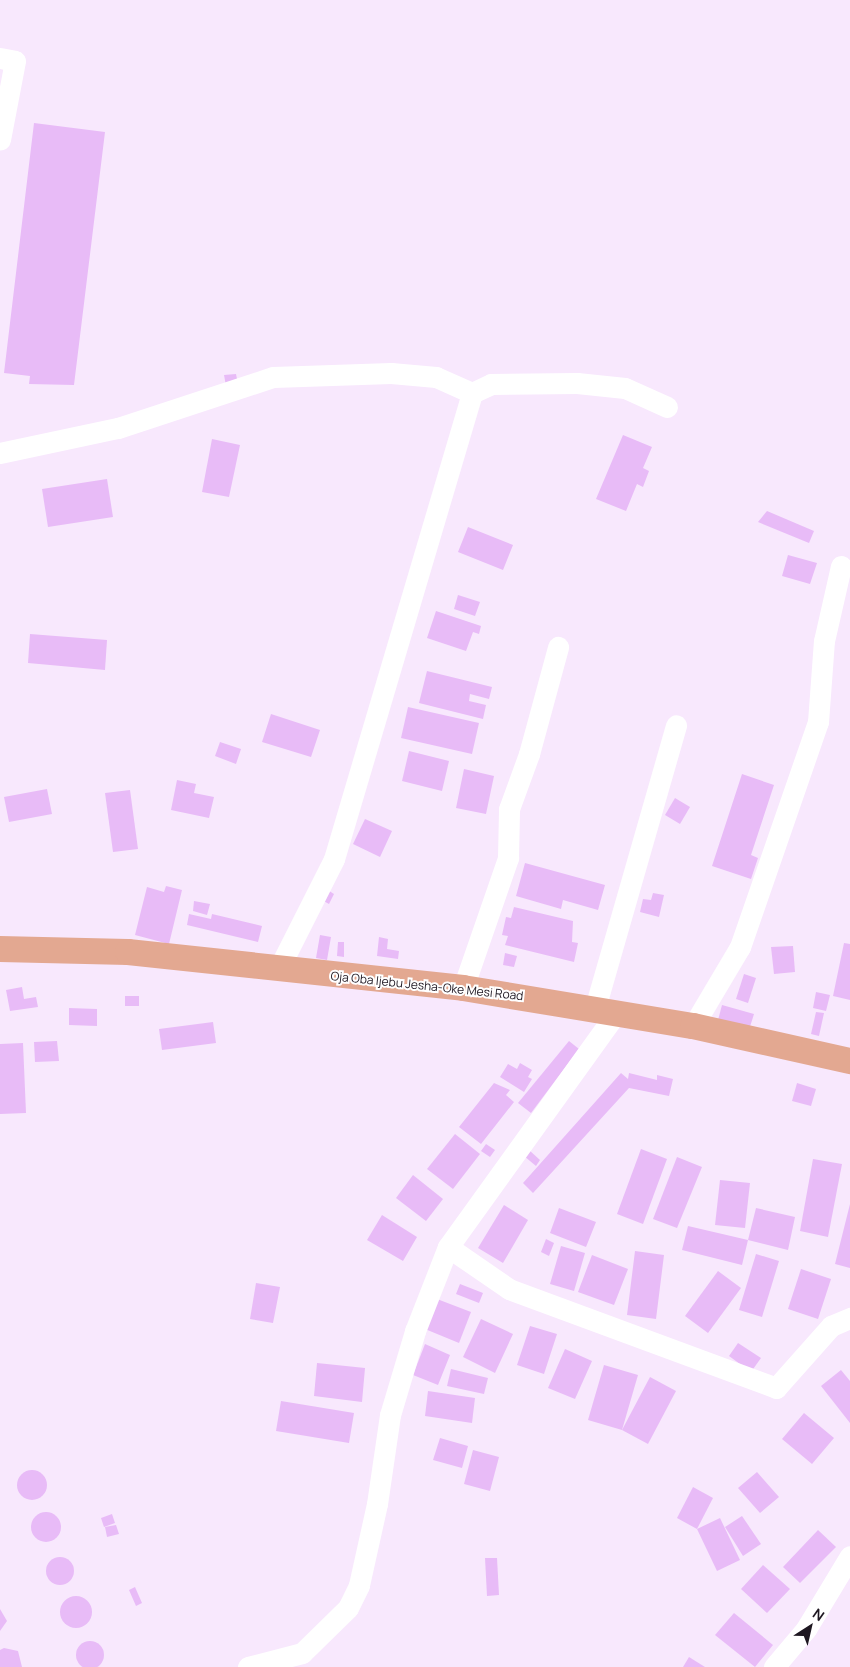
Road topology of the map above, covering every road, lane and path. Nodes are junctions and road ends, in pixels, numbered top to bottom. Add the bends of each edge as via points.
1 (0, 58) edge
2 (0, 140) edge
3 (472, 393) junction
4 (667, 407) dead end
5 (0, 454) edge
6 (841, 566) dead end
7 (558, 647) dead end
8 (676, 725) dead end
9 (0, 949) edge
10 (278, 970) junction
11 (463, 988) junction
12 (606, 1010) junction
13 (693, 1026) junction
14 (850, 1061) edge
15 (448, 1248) junction
16 (850, 1318) edge
17 (850, 1556) edge
18 (248, 1667) edge
19 (774, 1667) edge

1 - 2 street via 15,61
3 - 4 street via 491,384 577,383 625,388
3 - 5 street via 436,378 391,373 273,377 118,428
3 - 10 street via 334,859
6 - 13 street via 824,640 818,722 740,947
7 - 11 street via 529,754 509,809 508,858
8 - 12 street
9 - 10 main road, Oja Oba Ijebu Jesha-Oke Mesi Road via 128,952
10 - 11 main road, Oja Oba Ijebu Jesha-Oke Mesi Road
11 - 12 main road, Oja Oba Ijebu Jesha-Oke Mesi Road
12 - 13 main road, Oja Oba Ijebu Jesha-Oke Mesi Road
12 - 15 street
13 - 14 main road, Oja Oba Ijebu Jesha-Oke Mesi Road
15 - 16 street via 509,1289 776,1388 831,1326
15 - 18 street via 415,1330 390,1415 377,1504 359,1585 348,1608 302,1653
17 - 19 street via 806,1629

